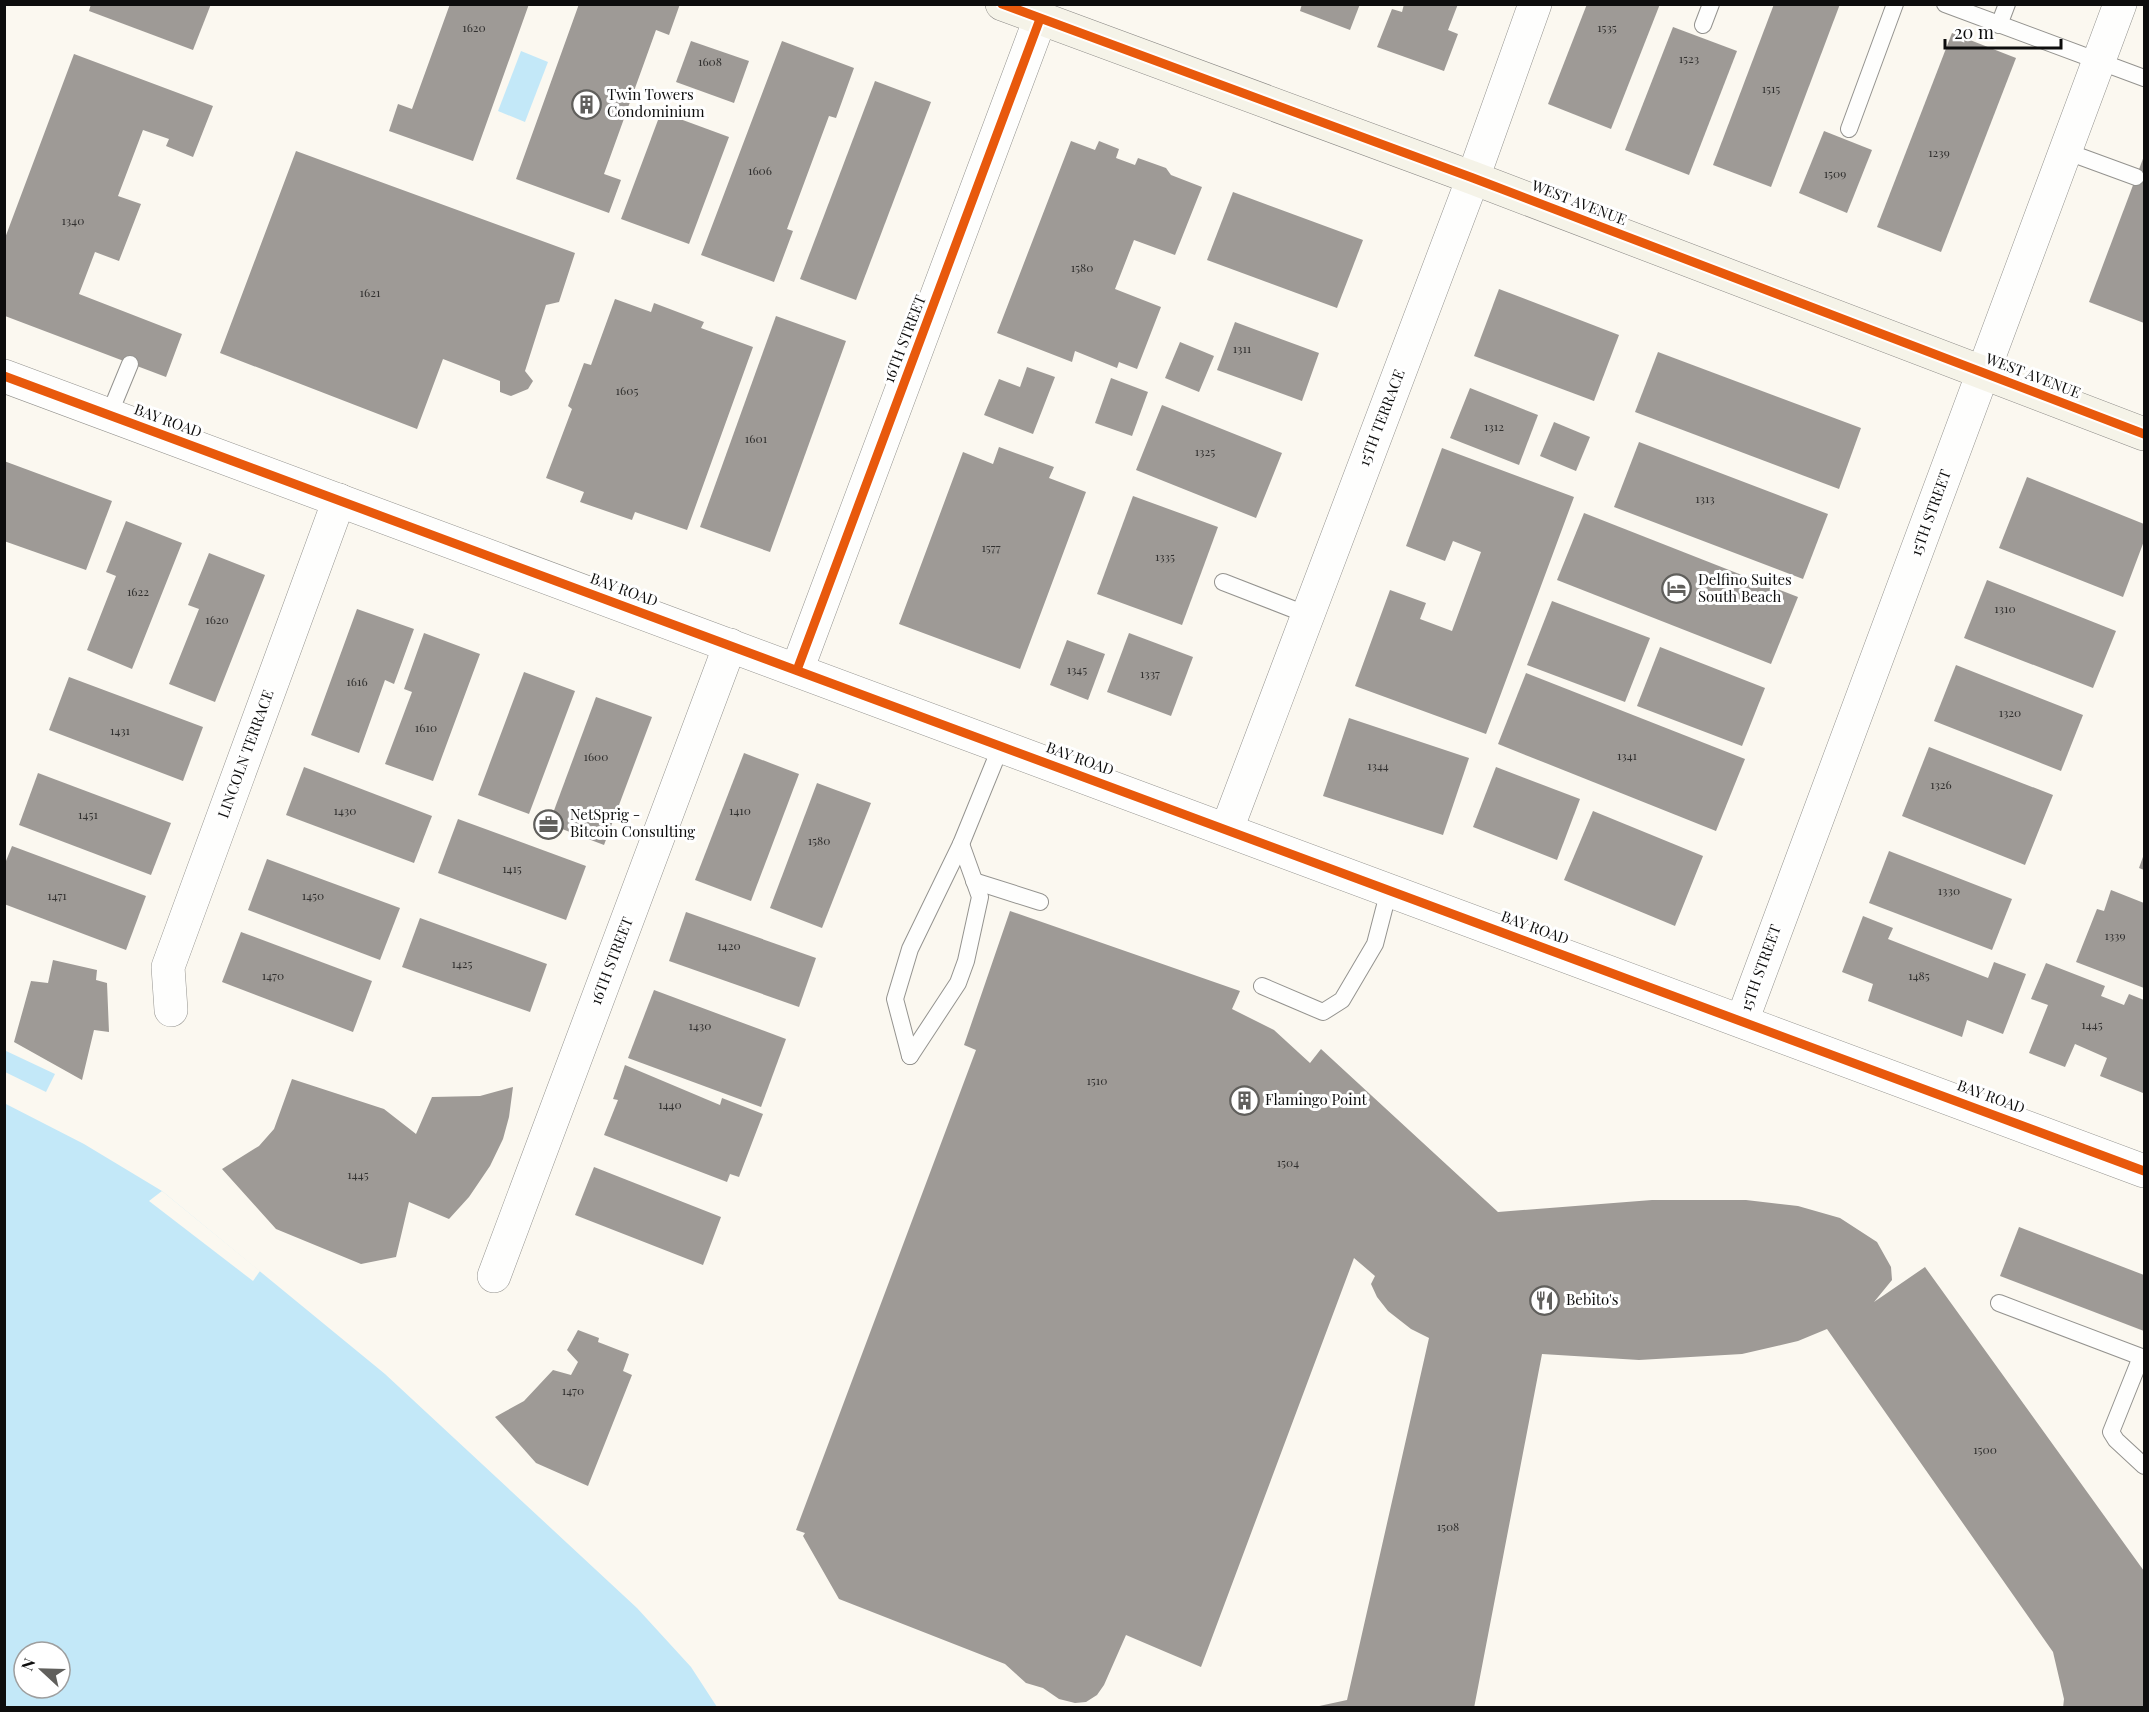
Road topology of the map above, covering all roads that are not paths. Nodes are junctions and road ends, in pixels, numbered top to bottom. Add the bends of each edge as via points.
1 (1002, 4) edge
2 (1535, 4) edge
3 (1711, 4) edge
4 (1895, 4) edge
5 (1945, 4) edge
6 (2007, 4) edge
7 (2120, 4) edge
8 (1040, 19) junction
9 (1703, 25) dead end
10 (1999, 25) junction
11 (2098, 62) junction
12 (2145, 78) edge
13 (1850, 129) dead end
14 (2065, 151) junction
15 (2136, 177) dead end
16 (1473, 178) junction
17 (130, 364) dead end
18 (1982, 373) junction
19 (4, 376) edge
20 (109, 415) junction
21 (2145, 434) edge
22 (339, 500) junction
23 (1223, 582) dead end
24 (1308, 615) junction
25 (730, 645) junction
26 (796, 670) junction
27 (1001, 746) junction
28 (1227, 830) junction
29 (961, 844) junction
30 (974, 881) junction
31 (1389, 890) junction
32 (1040, 902) dead end
33 (1262, 986) dead end
34 (171, 1010) dead end
35 (1742, 1021) junction
36 (2145, 1170) edge
37 (494, 1276) dead end
38 (1999, 1303) dead end
39 (2143, 1358) edge
40 (2145, 1466) edge

1 - 8 street, WEST AVENUE
2 - 16 street, 15TH TERRACE
3 - 9 lane
4 - 13 lane
5 - 10 lane
6 - 10 lane
7 - 11 street, 15TH STREET
8 - 16 street, WEST AVENUE
8 - 26 street, 16TH STREET
10 - 11 lane
11 - 12 lane
11 - 14 street, 15TH STREET
14 - 15 lane
14 - 18 street, 15TH STREET
16 - 18 street, WEST AVENUE
16 - 24 street, 15TH TERRACE
17 - 20 lane
18 - 21 street, WEST AVENUE
18 - 35 street, 15TH STREET
19 - 20 street, BAY ROAD
20 - 22 street, BAY ROAD
22 - 25 street, BAY ROAD
22 - 34 street, LINCOLN TERRACE via 168,968
23 - 24 lane
24 - 28 street, 15TH TERRACE
25 - 26 street, BAY ROAD
25 - 37 street, 16TH STREET
26 - 27 street, BAY ROAD
27 - 28 street, BAY ROAD
27 - 29 lane
28 - 31 street, BAY ROAD
29 - 30 lane
29 - 30 lane via 910,949 895,999 910,1056 958,983 980,897
30 - 32 lane
31 - 33 lane via 1375,944 1342,1000 1323,1012
31 - 35 street, BAY ROAD
35 - 36 street, BAY ROAD
38 - 39 lane
39 - 40 lane via 2111,1432

